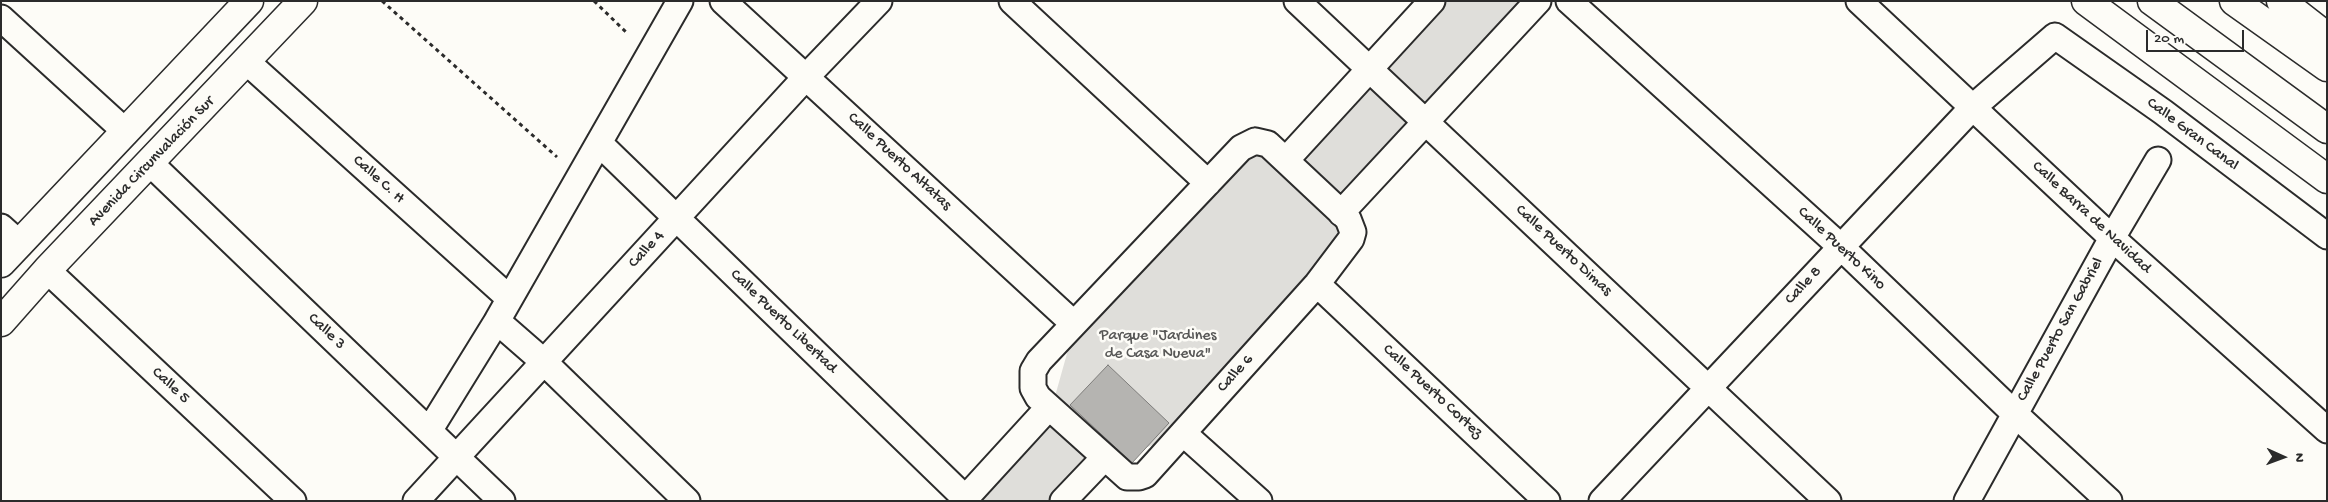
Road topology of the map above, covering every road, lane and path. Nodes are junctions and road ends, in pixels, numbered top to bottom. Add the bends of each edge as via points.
1 (249, 1) edge
2 (303, 1) edge
3 (382, 1) edge
4 (594, 1) edge
5 (680, 1) edge
6 (723, 1) edge
7 (879, 1) edge
8 (1012, 1) edge
9 (1296, 1) edge
10 (1432, 1) edge
11 (1538, 1) edge
12 (1569, 1) edge
13 (1859, 1) edge
14 (2086, 1) edge
15 (2152, 1) edge
16 (2234, 1) edge
17 (2281, 1) edge
18 (1, 18) edge
19 (2056, 36) joint
20 (2327, 37) edge
21 (649, 55) junction
22 (247, 62) junction
23 (2327, 67) edge
24 (1369, 69) junction
25 (806, 77) junction
26 (1972, 108) junction
27 (1426, 122) junction
28 (2327, 129) edge
29 (126, 132) junction
30 (599, 143) junction
31 (1286, 160) junction
32 (2158, 160) dead end
33 (151, 164) junction
34 (580, 177) junction
35 (2327, 179) edge
36 (1208, 183) junction
37 (676, 218) junction
38 (1347, 222) junction
39 (2327, 236) edge
40 (2112, 238) junction
41 (7, 245) edge
42 (1841, 247) junction
43 (47, 270) junction
44 (1317, 284) junction
45 (509, 298) junction
46 (497, 321) junction
47 (1, 322) edge
48 (1074, 324) junction
49 (544, 362) junction
50 (1708, 388) junction
51 (1049, 408) junction
52 (2015, 414) junction
53 (2327, 430) edge
54 (429, 431) junction
55 (1183, 433) junction
56 (455, 456) junction
57 (1104, 458) junction
58 (965, 500) edge
59 (293, 501) edge
60 (416, 501) edge
61 (502, 501) edge
62 (687, 501) edge
63 (1063, 501) edge
64 (1259, 501) edge
65 (1546, 501) edge
66 (1602, 501) edge
67 (1828, 501) edge
68 (1967, 501) edge
69 (2109, 501) edge

1 - 29 main road
2 - 22 main road, Avenida Circunvalación Sur
3 - 34 path
4 - 21 path
5 - 21 street
6 - 25 street, Calle Puerto Altatas
7 - 25 street, Calle 4
8 - 36 street
9 - 24 street, Calle Puerto Dimas
10 - 24 street
11 - 27 street, Calle 6
12 - 42 street, Calle Puerto Kino
13 - 26 street, Calle Barra de Navidad
14 - 35 main road
15 - 28 main road
16 - 23 main road
17 - 20 main road
18 - 29 street
19 - 26 street, Calle 8
19 - 39 street, Calle Gran Canal
21 - 30 street
22 - 33 main road, Avenida Circunvalación Sur
22 - 45 street, Calle C. H
24 - 27 street, Calle Puerto Dimas
24 - 31 street
25 - 37 street, Calle 4
25 - 48 street, Calle Puerto Altatas
26 - 40 street, Calle Barra de Navidad
26 - 42 street, Calle 8
27 - 38 street, Calle 6
27 - 50 street, Calle Puerto Dimas
29 - 41 main road
30 - 34 street
30 - 37 street, Calle Puerto Libertad
31 - 36 street, Calle 6 via 1268,144 1254,141 1241,148
31 - 38 street
32 - 40 street, Calle Puerto San Gabriel
33 - 43 main road, Avenida Circunvalación Sur
33 - 54 street, Calle 3
34 - 45 street
36 - 48 street, Calle 6
37 - 49 street, Calle 4
37 - 58 street, Calle Puerto Libertad
38 - 44 street, Calle 6 via 1346,247
40 - 52 street, Calle Puerto San Gabriel
40 - 53 street, Calle Barra de Navidad
42 - 50 street, Calle 8
42 - 52 street, Calle Puerto Kino
43 - 47 main road, Avenida Circunvalación Sur
43 - 59 street, Calle 5
44 - 55 street, Calle 6
44 - 65 street, Calle Puerto Cortez
45 - 46 street
46 - 49 street
46 - 54 street
48 - 51 street, Calle 6 via 1033,371 1033,388
49 - 56 street, Calle 4
49 - 62 street
50 - 66 street, Calle 8
50 - 67 street, Calle Puerto Dimas
51 - 57 street, Calle 6
51 - 58 street
52 - 68 street, Calle Puerto San Gabriel
52 - 69 street, Calle Puerto Kino
54 - 56 street, Calle 3
55 - 57 street, Calle 6 via 1146,475 1126,476
55 - 64 street
56 - 60 street, Calle 4
56 - 61 street, Calle 3
57 - 63 street

